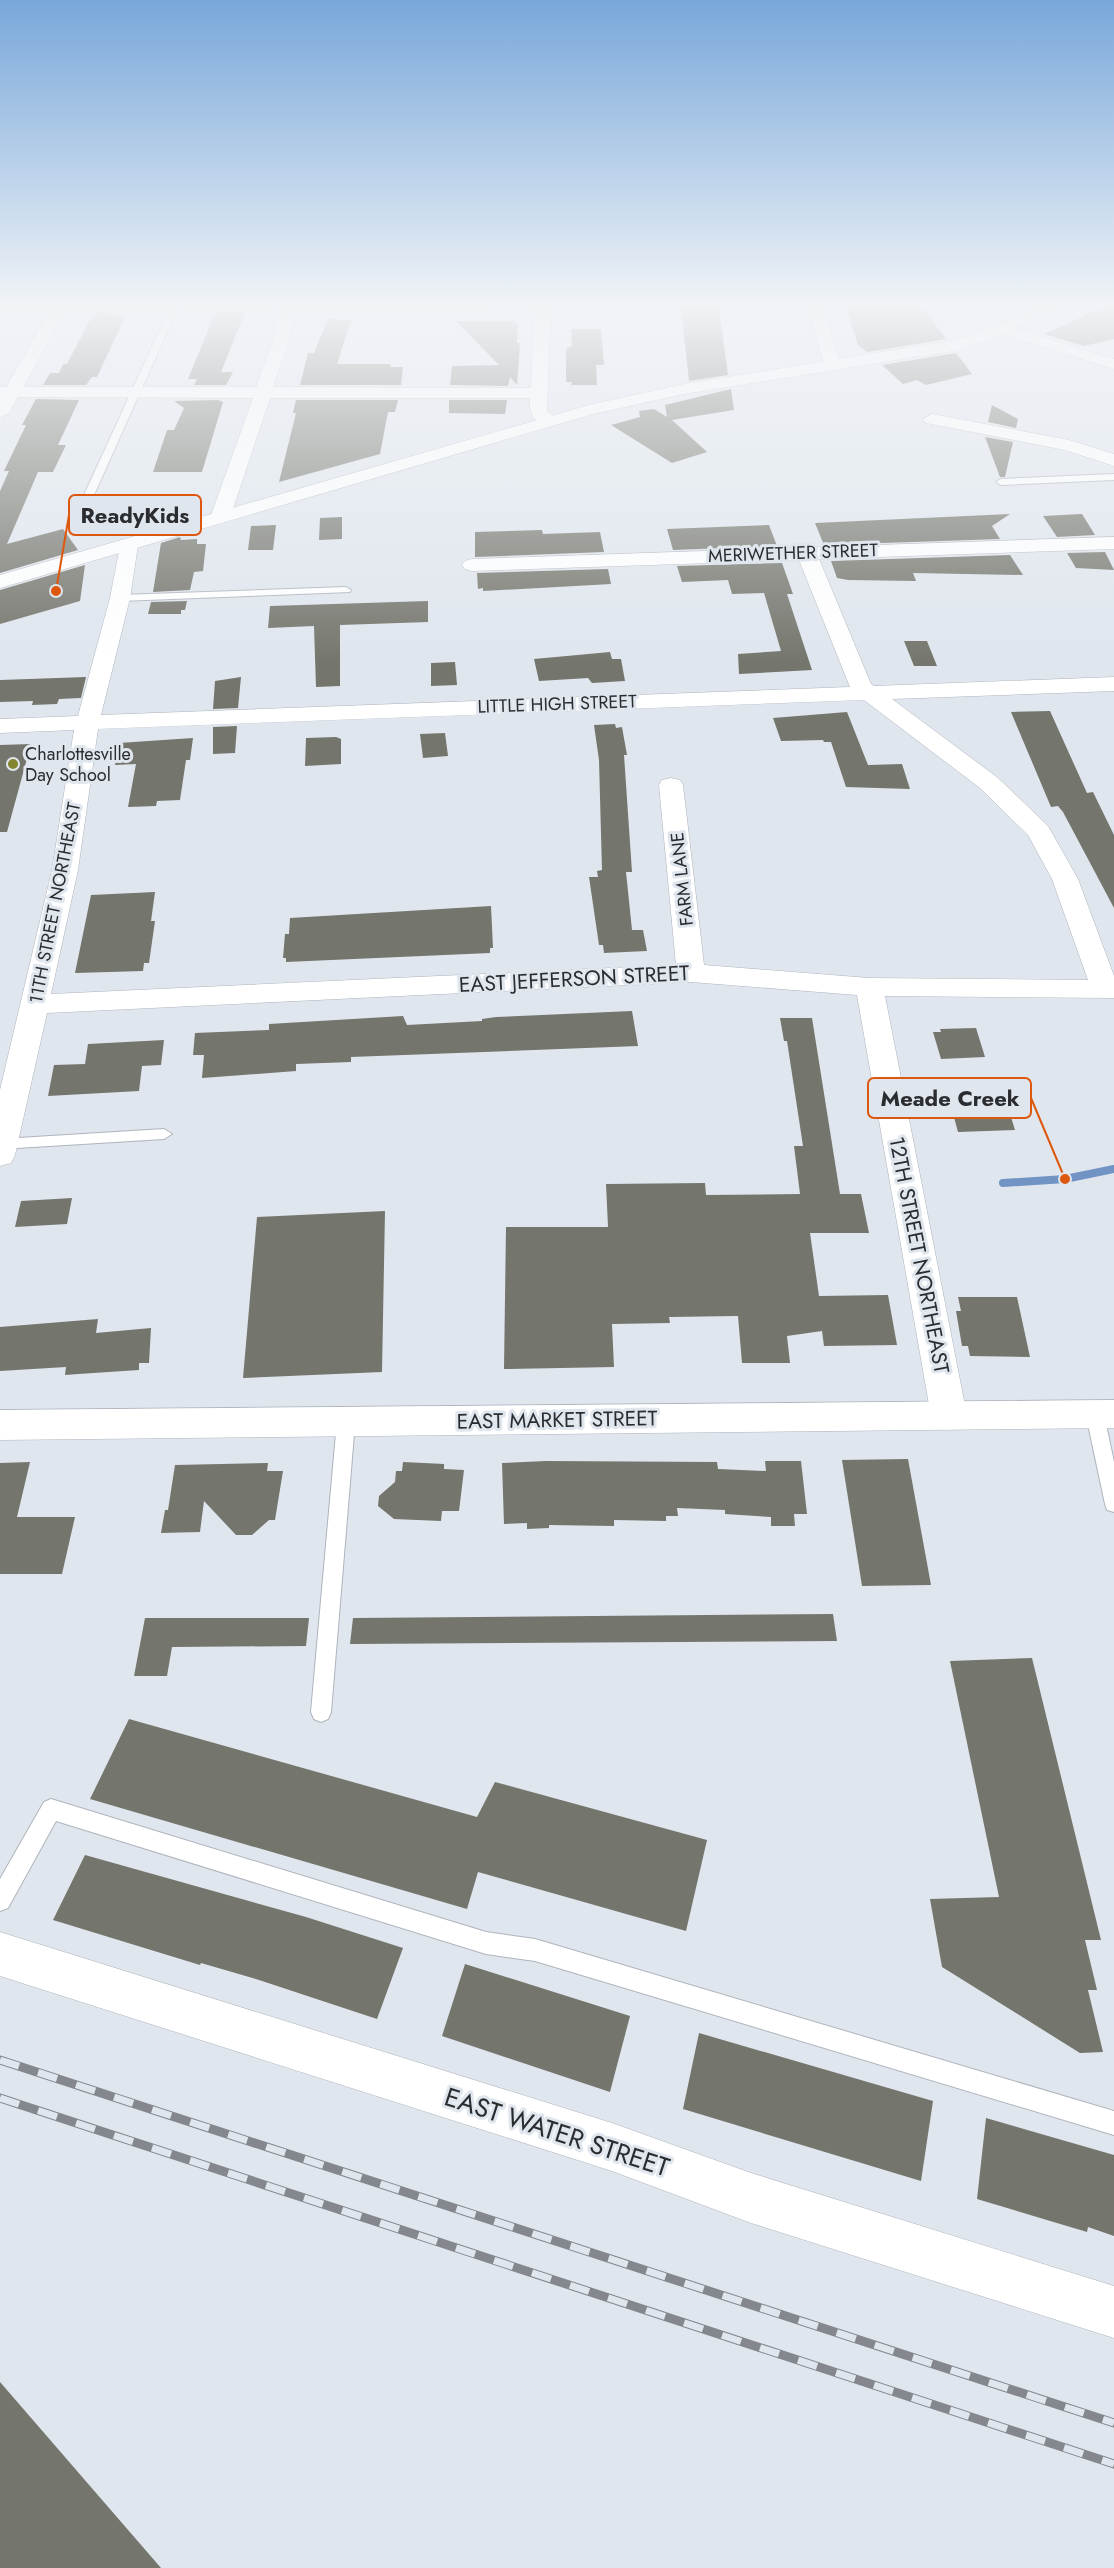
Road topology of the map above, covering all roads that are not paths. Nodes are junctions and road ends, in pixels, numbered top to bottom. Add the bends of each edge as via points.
1 (123, 423) edge
2 (252, 423) edge
3 (544, 423) edge
4 (952, 423) edge
5 (1114, 460) edge
6 (1114, 477) edge
7 (1001, 482) dead end
8 (89, 495) dead end
9 (220, 518) junction
10 (1114, 543) edge
11 (128, 545) junction
12 (806, 552) junction
13 (472, 565) dead end
14 (0, 582) edge
15 (346, 590) dead end
16 (120, 598) junction
17 (1114, 684) edge
18 (867, 693) junction
19 (89, 722) junction
20 (0, 726) edge
21 (672, 785) dead end
22 (691, 973) junction
23 (869, 987) junction
24 (1110, 989) edge
25 (32, 1016) junction
26 (0, 1029) edge
27 (164, 1134) dead end
28 (1, 1149) edge
29 (1104, 1415) edge
30 (949, 1416) junction
31 (346, 1422) junction
32 (0, 1425) edge
33 (1114, 1504) edge
34 (321, 1712) dead end
35 (0, 1900) edge
36 (0, 1954) edge
37 (1114, 2123) edge
38 (1114, 2312) edge

1 - 8 lane
2 - 9 street
3 - 9 street
4 - 5 street via 1069,445
6 - 7 lane
9 - 11 street
10 - 12 street, MERIWETHER STREET
11 - 14 street
11 - 16 street, 11TH STREET NORTHEAST
12 - 13 street, MERIWETHER STREET
12 - 18 street via 858,682
15 - 16 lane
16 - 19 street, 11TH STREET NORTHEAST
17 - 18 street, LITTLE HIGH STREET
18 - 19 street, LITTLE HIGH STREET
18 - 24 street via 989,783 1039,831 1065,879
19 - 20 street, LITTLE HIGH STREET
19 - 25 street, 11TH STREET NORTHEAST via 65,870
21 - 22 street, FARM LANE
22 - 23 street, EAST JEFFERSON STREET
22 - 25 street, EAST JEFFERSON STREET
23 - 24 street, EAST JEFFERSON STREET
23 - 30 street, 12TH STREET NORTHEAST
25 - 26 street, EAST JEFFERSON STREET
25 - 28 street, 11TH STREET NORTHEAST
27 - 28 lane
29 - 30 street, EAST MARKET STREET
29 - 33 lane
30 - 31 street, EAST MARKET STREET
31 - 32 street, EAST MARKET STREET
31 - 34 lane
35 - 37 lane via 51,1809 486,1943 535,1950
36 - 38 street, EAST WATER STREET via 612,2147 751,2198

